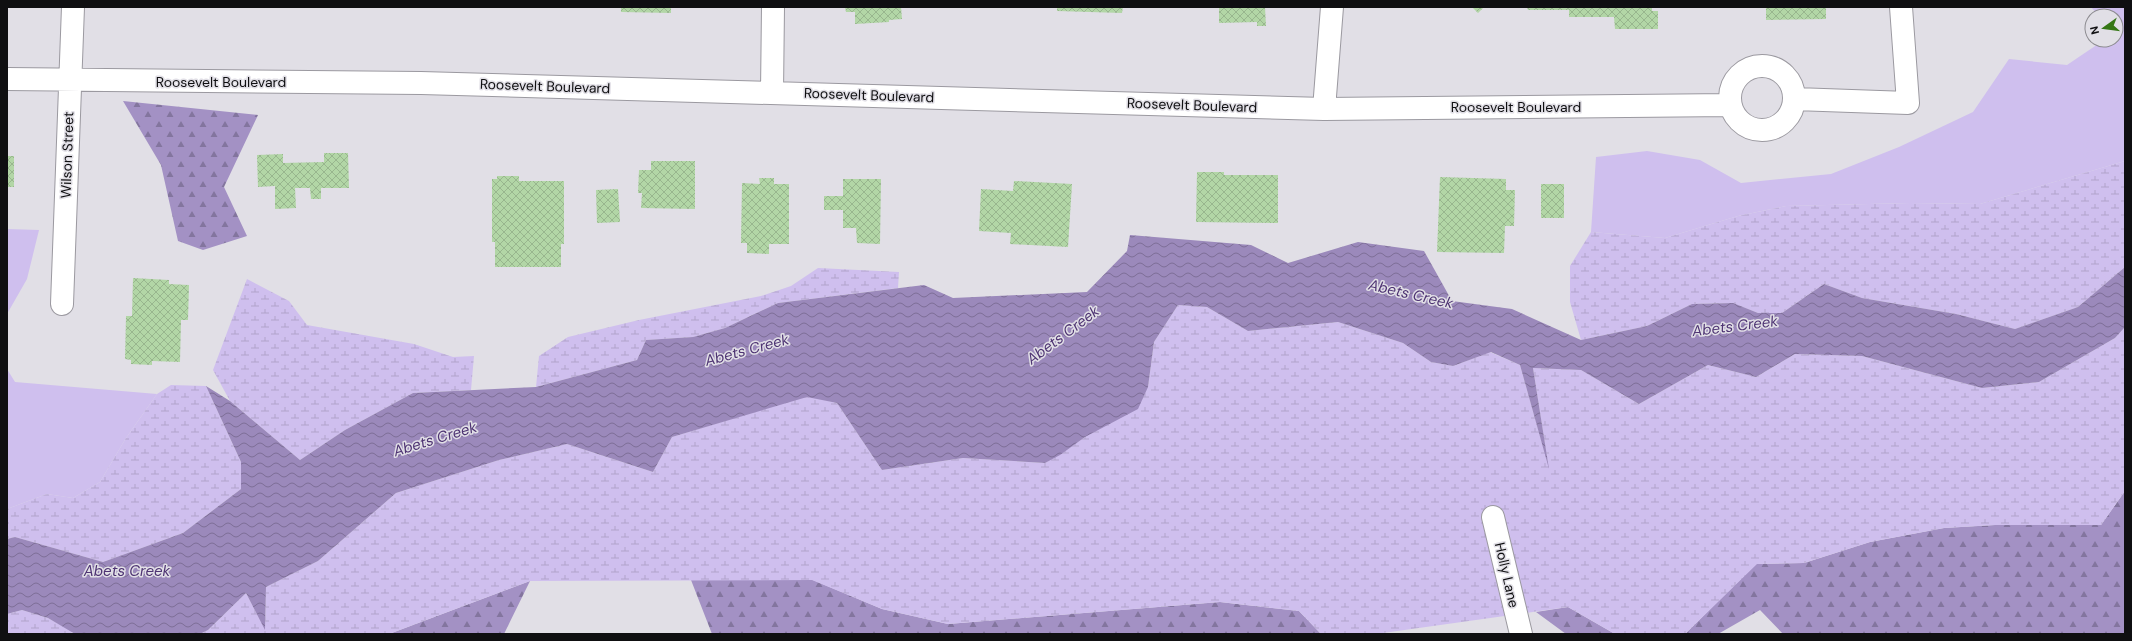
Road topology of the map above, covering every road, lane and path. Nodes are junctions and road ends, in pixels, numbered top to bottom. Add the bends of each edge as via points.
1 (72, 7) edge
2 (774, 7) edge
3 (1332, 7) edge
4 (1901, 7) edge
5 (7, 79) edge
6 (69, 81) junction
7 (772, 92) junction
8 (1795, 99) junction
9 (1730, 105) junction
10 (1324, 109) junction
11 (62, 304) dead end
12 (1493, 517) dead end
13 (1521, 634) edge

1 - 6 street, Wilson Street
2 - 7 street
3 - 10 street
4 - 8 street via 1908,103
5 - 6 street, Roosevelt Boulevard
6 - 7 street, Roosevelt Boulevard via 421,83
6 - 11 street, Wilson Street
7 - 10 street, Roosevelt Boulevard
8 - 9 street via 1792,114 1781,126 1766,131 1750,129 1737,120
8 - 9 street via 1792,85 1784,74 1772,67 1759,66 1746,70 1736,80 1730,92
9 - 10 street, Roosevelt Boulevard
12 - 13 street, Holly Lane

